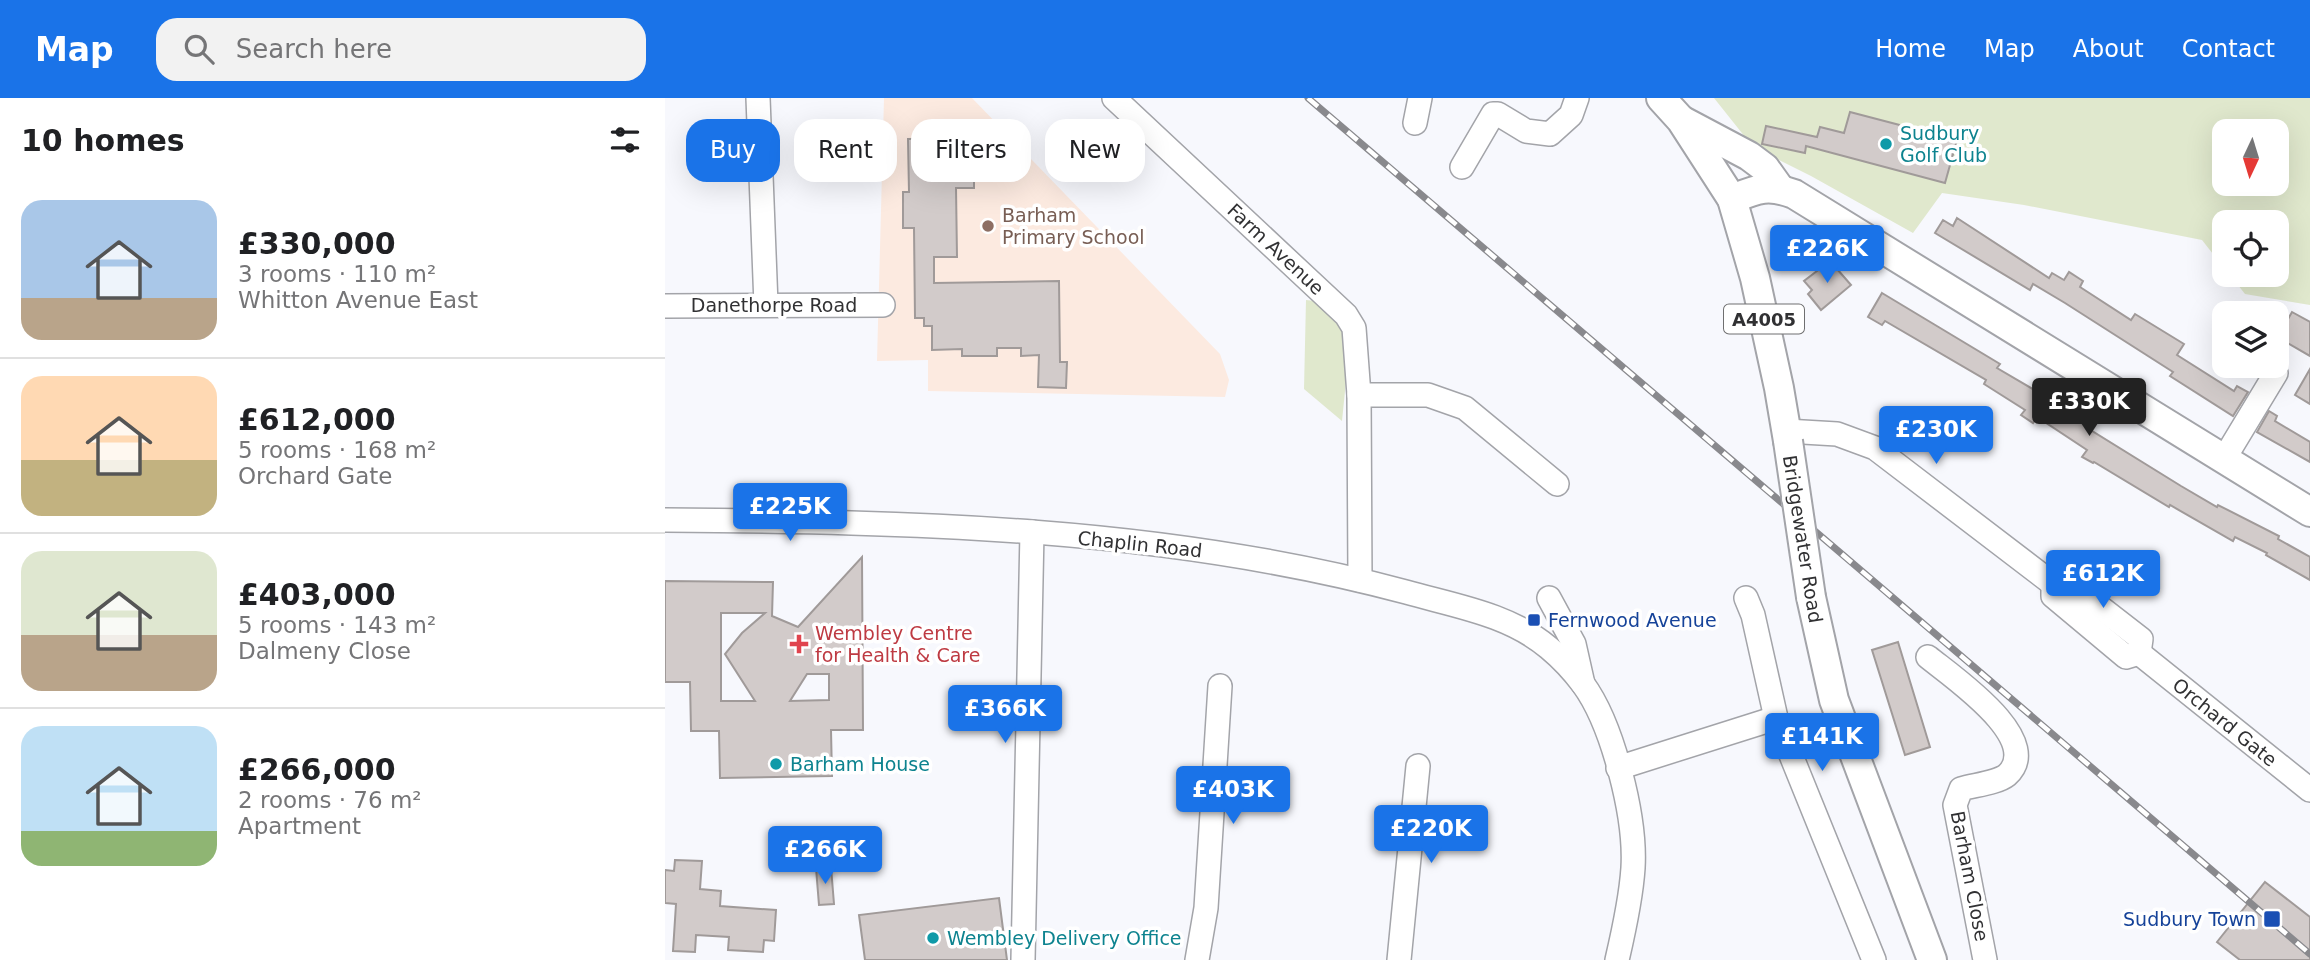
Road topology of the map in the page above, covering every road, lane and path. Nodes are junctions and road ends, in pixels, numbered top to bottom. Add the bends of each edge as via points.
1 (758, 98) edge
2 (1114, 98) edge
3 (1420, 98) edge
4 (1577, 98) edge
5 (1661, 98) edge
6 (1681, 120) junction
7 (1415, 123) dead end
8 (1462, 167) dead end
9 (1780, 189) junction
10 (1732, 199) junction
11 (766, 305) junction
12 (883, 305) dead end
13 (665, 306) edge
14 (2273, 378) edge
15 (1359, 396) junction
16 (1787, 436) junction
17 (2224, 460) junction
18 (1557, 484) dead end
19 (2310, 512) edge
20 (665, 520) edge
21 (1033, 532) junction
22 (1360, 580) junction
23 (1746, 597) dead end
24 (1549, 598) dead end
25 (1929, 657) dead end
26 (1583, 684) junction
27 (1220, 687) dead end
28 (1776, 718) junction
29 (1418, 766) dead end
30 (1618, 768) junction
31 (2310, 790) edge
32 (1023, 960) edge
33 (1197, 960) edge
34 (1399, 960) edge
35 (1618, 960) edge
36 (1873, 960) edge
37 (1932, 960) edge
38 (1985, 960) edge

1 - 11 street
2 - 15 street, Farm Avenue via 1346,315 1354,328
3 - 7 street
4 - 8 street via 1571,115 1550,134 1526,131 1493,114
5 - 6 main road, Bridgewater Road / A4005
6 - 9 main road, Bridgewater Road / A4005 via 1749,156
6 - 10 main road, Bridgewater Road / A4005
9 - 10 main road via 1760,188
9 - 17 main road
10 - 16 main road, Bridgewater Road / A4005 via 1755,278
11 - 12 street, Danethorpe Road
11 - 13 street, Danethorpe Road
14 - 17 street
15 - 18 street via 1428,395 1465,408
15 - 22 street, Farm Avenue
16 - 31 street, Orchard Gate via 1837,434 1875,448 2053,584 2065,580 2141,639 2139,653
16 - 37 main road, Bridgewater Road / A4005, bridge via 1811,597 1834,700
17 - 19 main road
20 - 21 street, Chaplin Road via 915,524
21 - 22 street, Chaplin Road via 1187,548
21 - 32 street
22 - 26 street, Chaplin Road via 1515,625 1549,648
23 - 28 street
24 - 26 street, Chaplin Road via 1574,644
25 - 38 street, Barham Close via 2001,718 2015,753 2005,777 1961,789 1955,805
26 - 30 street, Chaplin Road via 1601,715
27 - 33 street via 1206,908
28 - 30 street
28 - 36 street
29 - 34 street
30 - 35 street, Chaplin Road via 1629,812 1633,866

